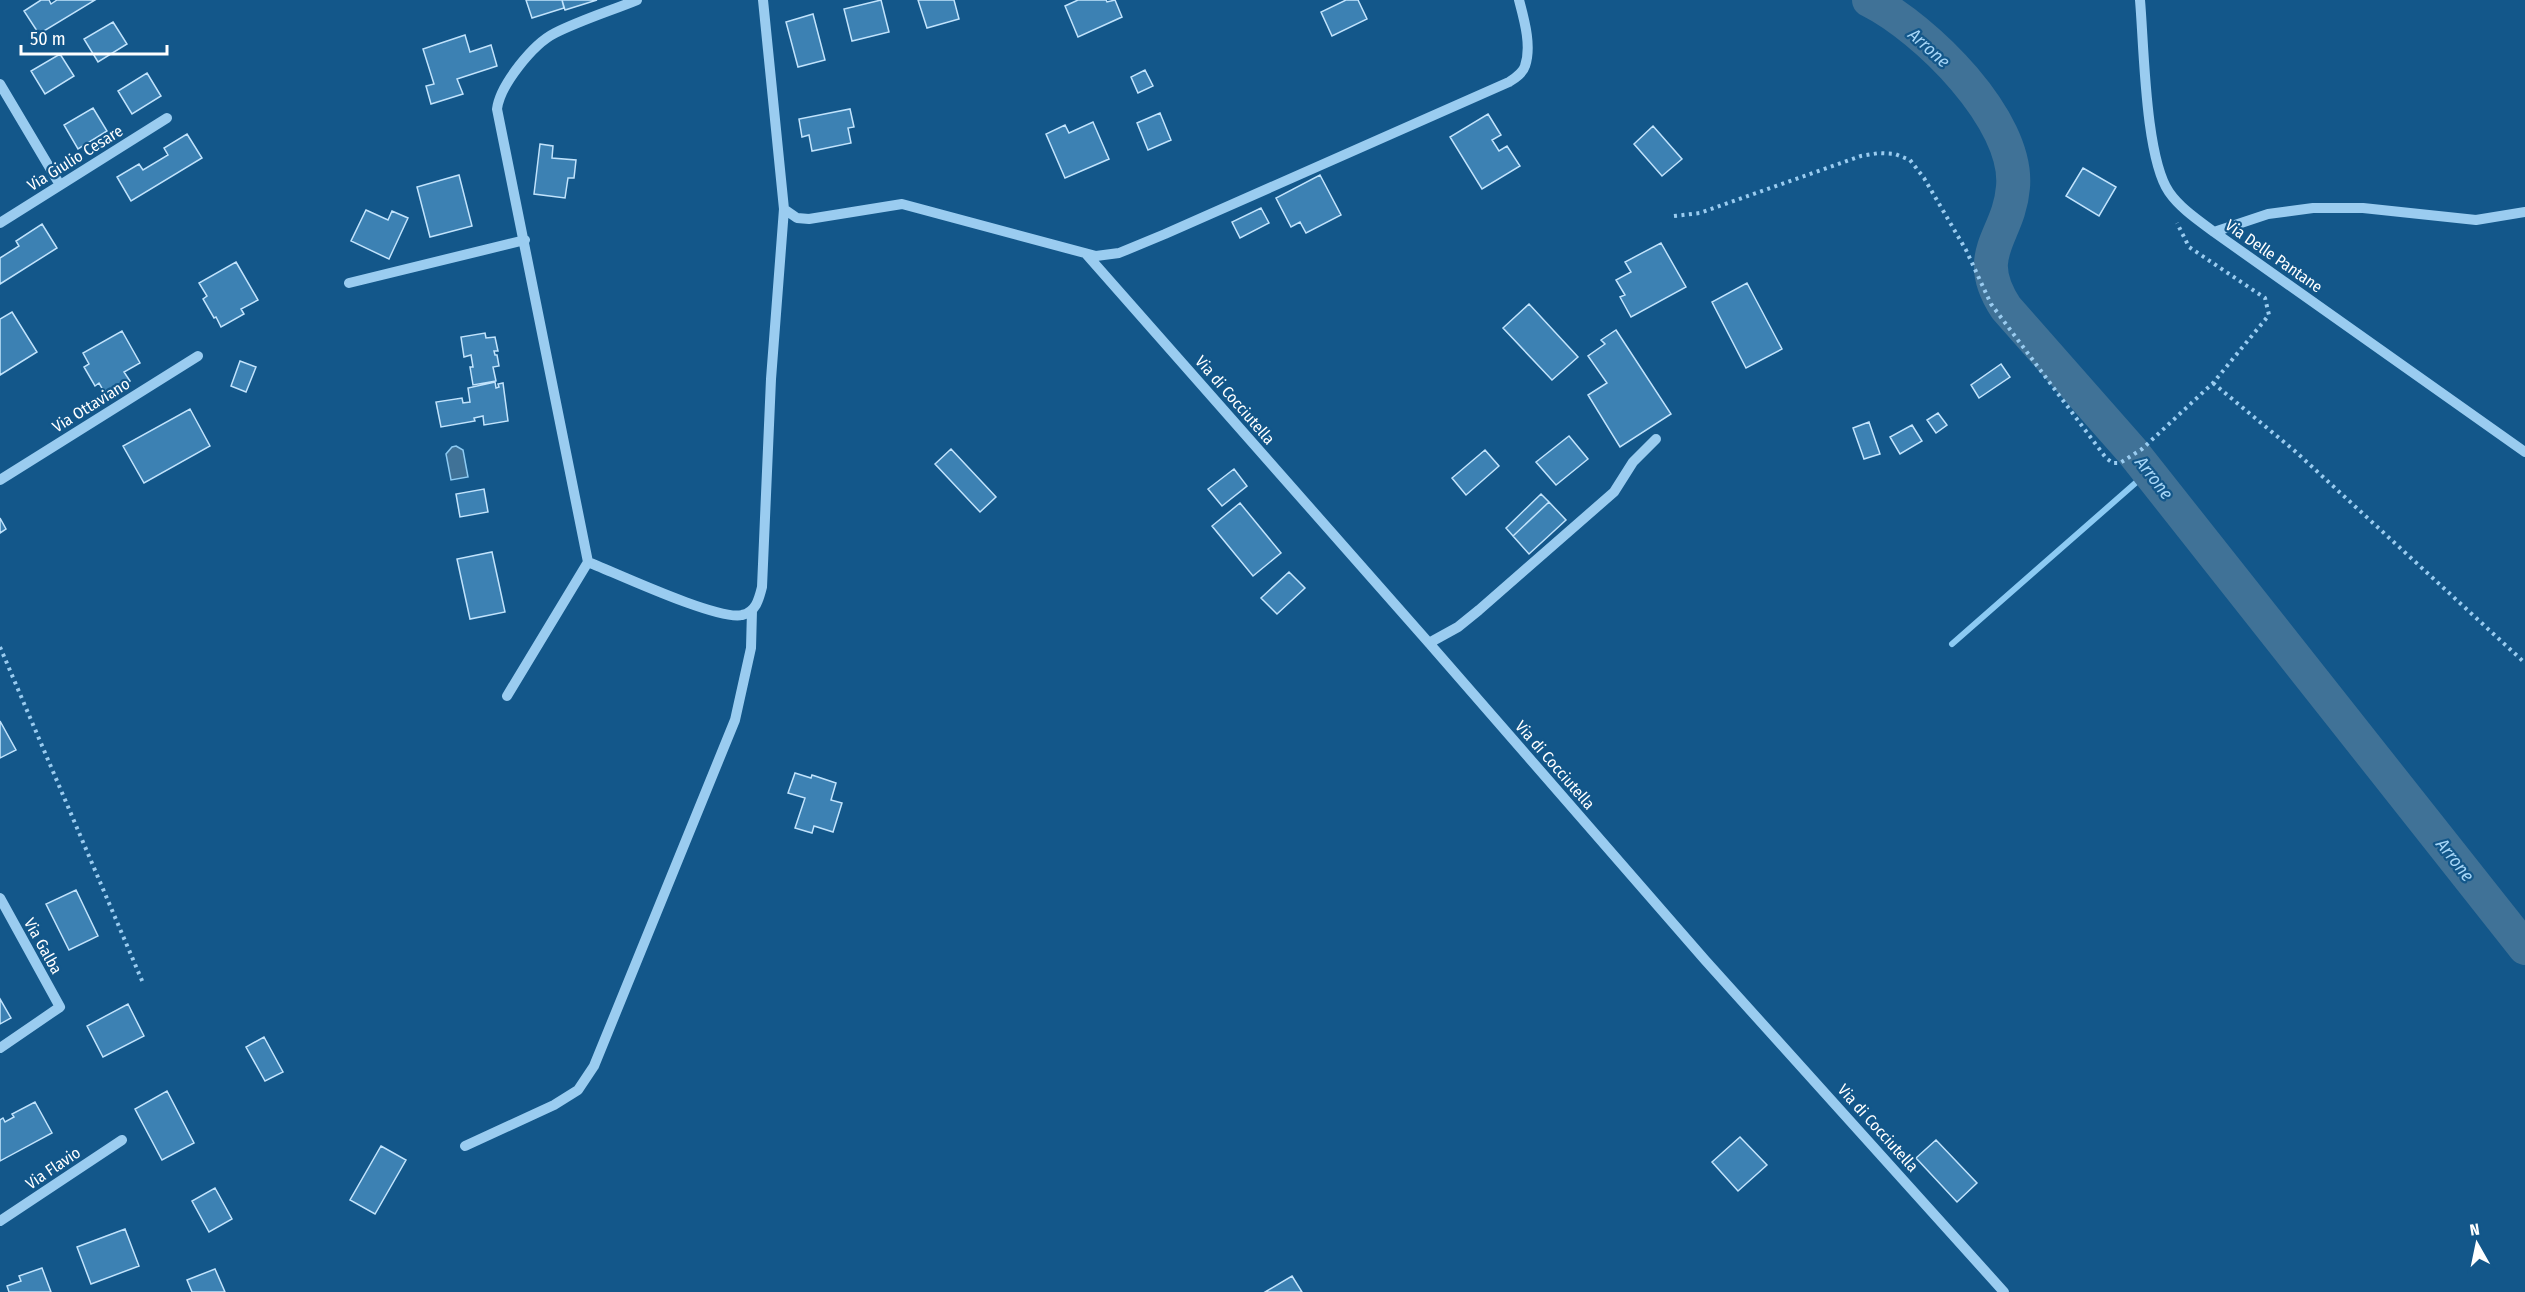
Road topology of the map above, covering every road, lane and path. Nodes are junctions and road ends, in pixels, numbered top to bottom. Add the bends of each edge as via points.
1 (637, 0) edge
2 (764, 0) edge
3 (1519, 0) edge
4 (2140, 0) edge
5 (0, 84) edge
6 (167, 118) dead end
7 (60, 185) junction
8 (784, 209) junction
9 (2525, 213) edge
10 (1674, 216) dead end
11 (2176, 220) dead end
12 (0, 223) edge
13 (2214, 232) junction
14 (525, 240) junction
15 (1087, 255) junction
16 (349, 283) dead end
17 (198, 356) dead end
18 (2213, 383) junction
19 (1656, 438) dead end
20 (2525, 452) edge
21 (0, 480) edge
22 (588, 562) junction
23 (752, 610) junction
24 (1430, 643) junction
25 (0, 647) edge
26 (2525, 663) edge
27 (507, 696) dead end
28 (0, 898) edge
29 (143, 983) dead end
30 (0, 1048) edge
31 (122, 1140) dead end
32 (465, 1146) dead end
33 (0, 1221) edge
34 (2004, 1292) edge

1 - 14 street via 548,37 520,65 498,98 497,109
2 - 8 street
3 - 15 street via 1526,60 1522,71 1509,82 1165,234 1111,255
4 - 13 street, Via Delle Pantane via 2151,127 2160,172 2176,200
5 - 7 street
6 - 7 street, Via Giulio Cesare
7 - 12 street, Via Giulio Cesare
8 - 15 street via 809,219 902,204
8 - 23 street via 771,379 762,587
9 - 13 street via 2476,220 2363,208 2313,208 2268,214
10 - 18 path via 1700,213 1861,156 1895,154 1910,160 1924,178 1966,249 1991,304 2106,458 2120,463 2142,449
11 - 18 path via 2189,247 2265,298 2269,306 2269,315
13 - 20 street, Via Delle Pantane
14 - 16 street
14 - 22 street
15 - 24 street, Via di Cocciutella
17 - 21 street, Via Ottaviano
18 - 26 path via 2296,452
19 - 24 street via 1633,462 1614,492 1479,610
22 - 23 street via 705,609 730,616
22 - 27 street
23 - 32 street via 751,648 735,720 594,1066 578,1090 562,1100
24 - 34 street, Via di Cocciutella via 1705,960
25 - 29 path
28 - 30 street, Via Galba via 60,1007
31 - 33 street, Via Flavio

